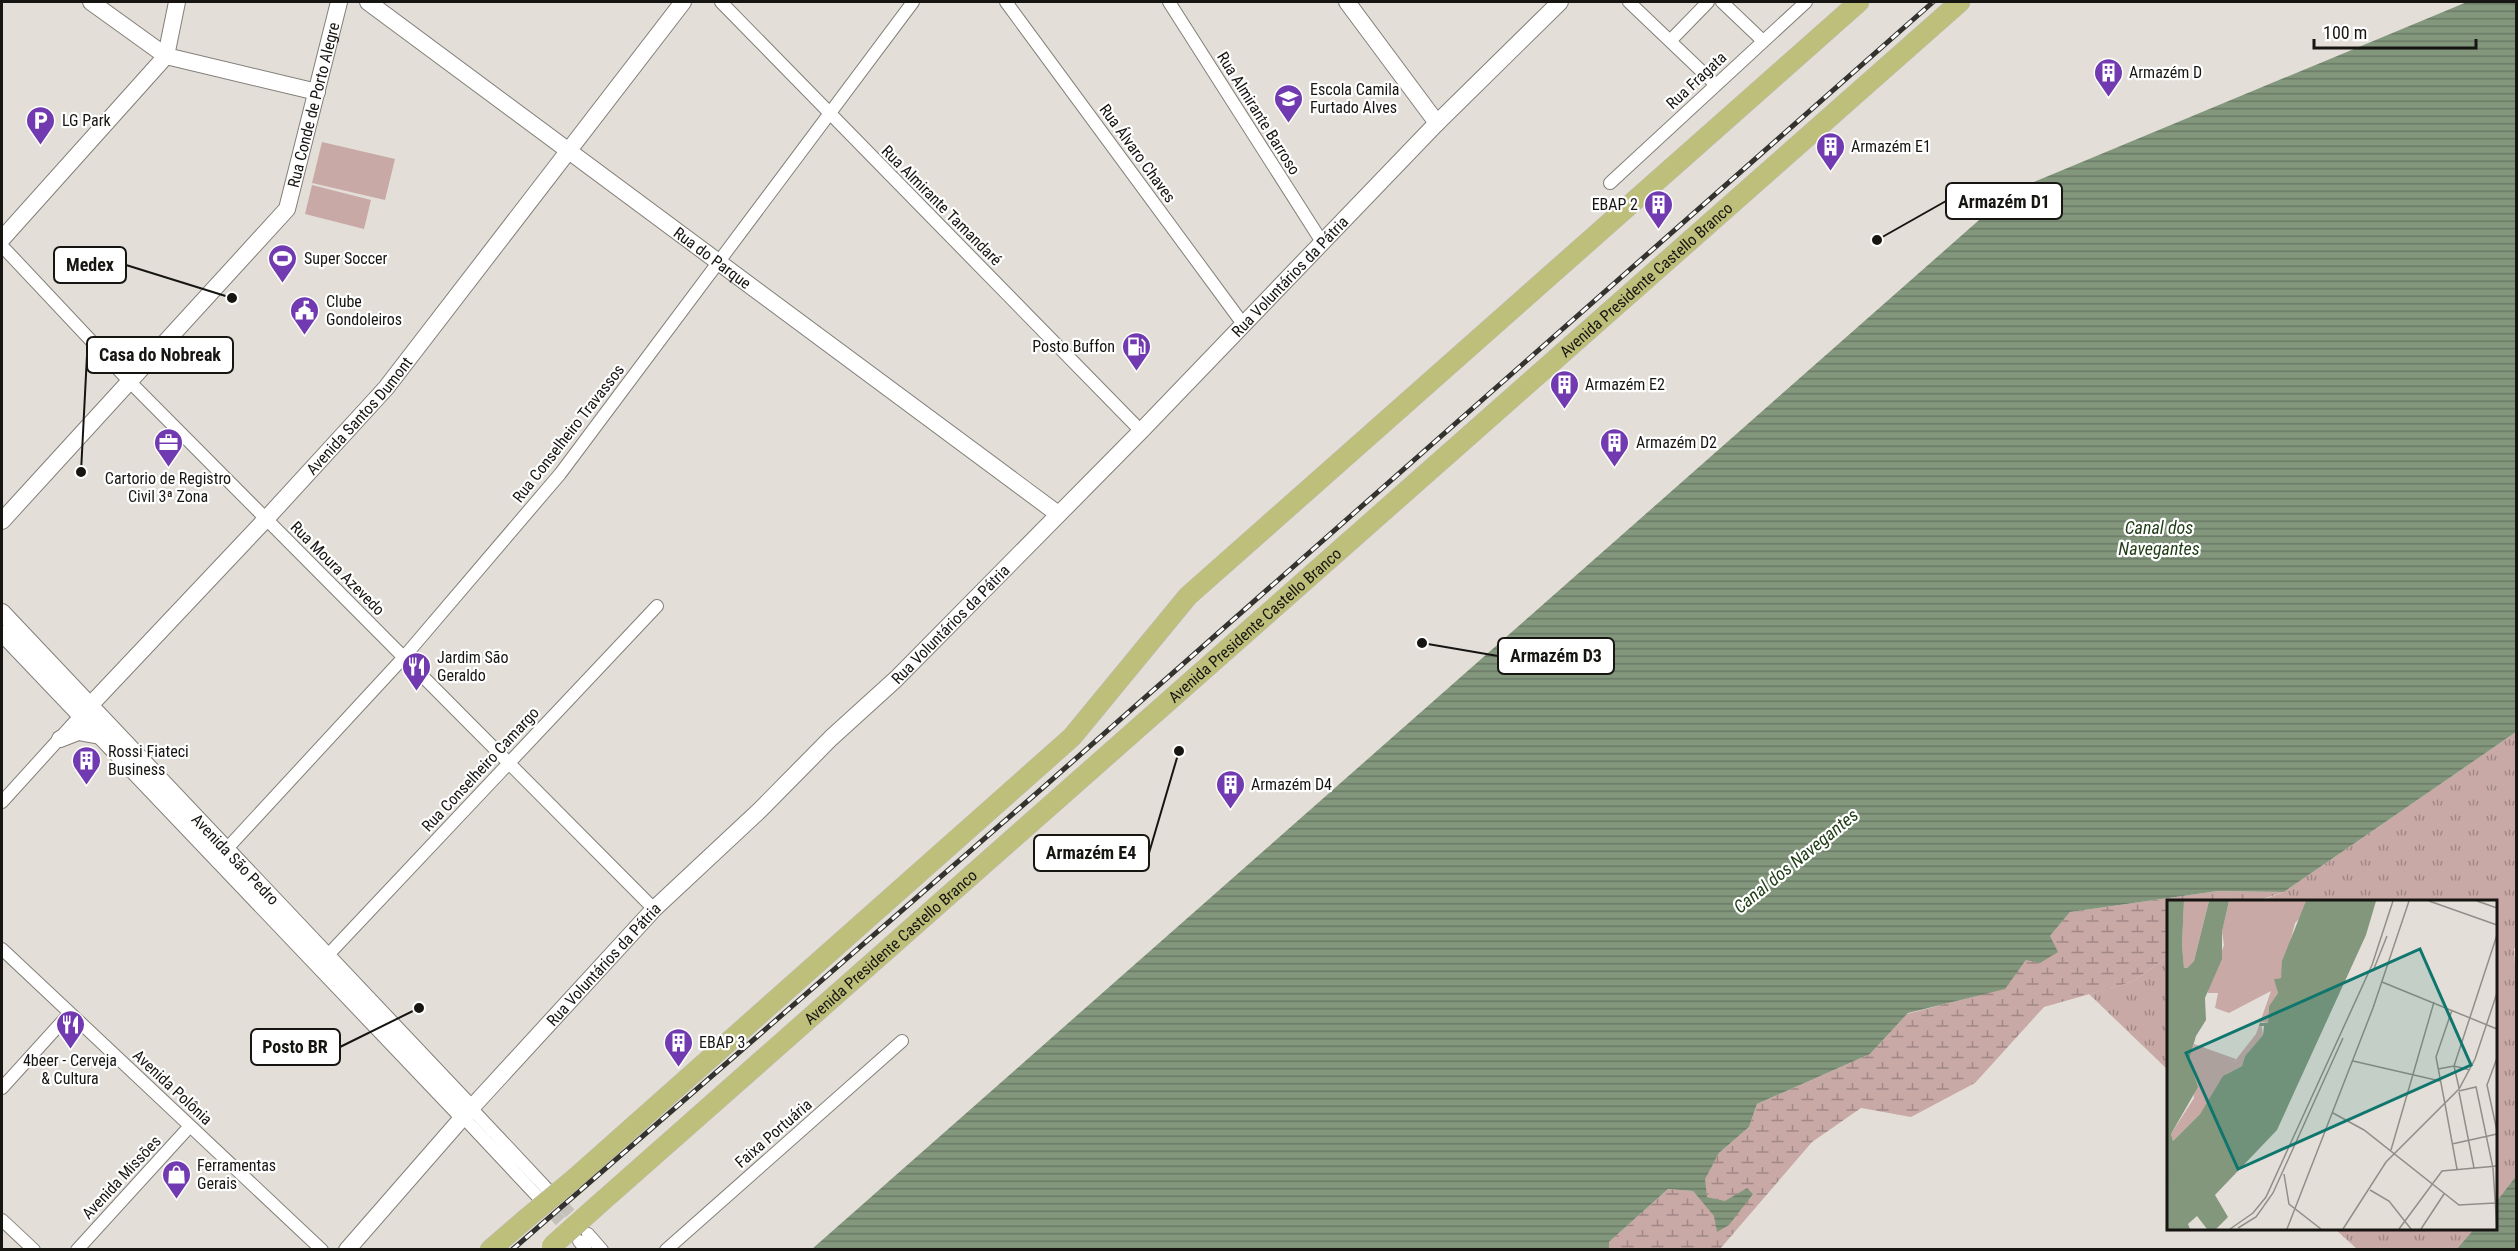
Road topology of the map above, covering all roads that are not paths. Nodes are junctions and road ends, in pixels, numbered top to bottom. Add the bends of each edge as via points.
1 (91, 2) edge
2 (177, 2) edge
3 (339, 2) edge
4 (368, 2) edge
5 (683, 2) edge
6 (722, 2) edge
7 (913, 2) edge
8 (1006, 2) edge
9 (1169, 2) edge
10 (1347, 2) edge
11 (1560, 2) edge
12 (1629, 2) edge
13 (1708, 2) edge
14 (1722, 2) edge
15 (1806, 2) edge
16 (1859, 2) edge
17 (1960, 2) edge
18 (1670, 41) junction
19 (1763, 41) junction
20 (166, 56) junction
21 (1715, 84) junction
22 (317, 92) junction
23 (830, 114) junction
24 (1437, 123) junction
25 (569, 151) junction
26 (1610, 183) dead end
27 (2, 239) edge
28 (1322, 242) junction
29 (719, 262) junction
30 (1243, 324) junction
31 (129, 381) junction
32 (1141, 431) junction
33 (1058, 514) junction
34 (266, 519) junction
35 (2, 521) edge
36 (657, 606) dead end
37 (2, 612) edge
38 (2, 633) edge
39 (404, 657) junction
40 (85, 711) junction
41 (100, 736) junction
42 (60, 739) junction
43 (509, 763) junction
44 (4, 794) edge
45 (222, 854) junction
46 (654, 909) junction
47 (2, 949) edge
48 (327, 956) junction
49 (70, 1013) junction
50 (903, 1041) dead end
51 (2, 1088) edge
52 (467, 1112) junction
53 (190, 1126) junction
54 (544, 1194) tunnel mouth
55 (2, 1220) edge
56 (584, 1241) tunnel mouth
57 (550, 1248) edge
58 (34, 1250) edge
59 (77, 1250) edge
60 (322, 1250) edge
61 (346, 1250) edge
62 (490, 1250) edge
63 (602, 1250) edge
64 (666, 1250) edge

1 - 20 street
2 - 20 street
3 - 22 street, Rua Conde de Porto Alegre
4 - 25 street, Rua do Parque
5 - 25 street, Avenida Santos Dumont
6 - 23 street, Rua Almirante Tamandaré
7 - 23 street, Rua Conselheiro Travassos
8 - 30 street, Rua Álvaro Chaves
9 - 28 street, Rua Almirante Barroso
10 - 24 street
11 - 24 street, Rua Voluntários da Pátria
12 - 18 street
13 - 18 street
14 - 19 street
15 - 19 street, Rua Fragata
16 - 62 main road, bridge via 1188,596 1072,737
17 - 57 main road, Avenida Presidente Castello Branco, bridge
18 - 21 street
19 - 21 street, Rua Fragata
20 - 22 street
20 - 27 street
21 - 26 street, Rua Fragata
22 - 31 street, Rua Conde de Porto Alegre via 287,209
23 - 29 street, Rua Conselheiro Travassos
23 - 32 street, Rua Almirante Tamandaré
24 - 28 street, Rua Voluntários da Pátria
25 - 29 street, Rua do Parque
25 - 34 street, Avenida Santos Dumont via 386,388
27 - 31 street, Rua Moura Azevedo
28 - 30 street, Rua Voluntários da Pátria
29 - 33 street, Rua do Parque
29 - 39 street, Rua Conselheiro Travassos via 560,474
30 - 32 street, Rua Voluntários da Pátria
31 - 34 street, Rua Moura Azevedo
31 - 35 street
32 - 33 street, Rua Voluntários da Pátria
33 - 46 street, Rua Voluntários da Pátria via 896,679
34 - 39 street, Rua Moura Azevedo
34 - 40 street, Avenida Santos Dumont
36 - 43 street, Rua Conselheiro Camargo
37 - 40 street, Avenida São Pedro
38 - 40 street, Avenida São Pedro
39 - 43 street, Rua Moura Azevedo
39 - 45 street, Rua Conselheiro Travassos
40 - 41 street, Avenida São Pedro
40 - 42 street, Avenida Santos Dumont
40 - 45 street, Avenida São Pedro
41 - 42 street via 78,732
41 - 45 street, Avenida São Pedro
42 - 44 street, Avenida Santos Dumont
43 - 46 street, Rua Moura Azevedo
43 - 48 street, Rua Conselheiro Camargo
45 - 48 street, Avenida São Pedro
45 - 52 street, Avenida São Pedro
46 - 52 street, Rua Voluntários da Pátria
47 - 49 street, Avenida Polônia
48 - 52 street, Avenida São Pedro
49 - 51 street
49 - 53 street, Avenida Polônia
50 - 64 street, Faixa Portuária
52 - 54 street
52 - 61 street, Rua Voluntários da Pátria
53 - 59 street, Avenida Missões
53 - 60 street, Avenida Polônia
55 - 58 street
56 - 63 street

